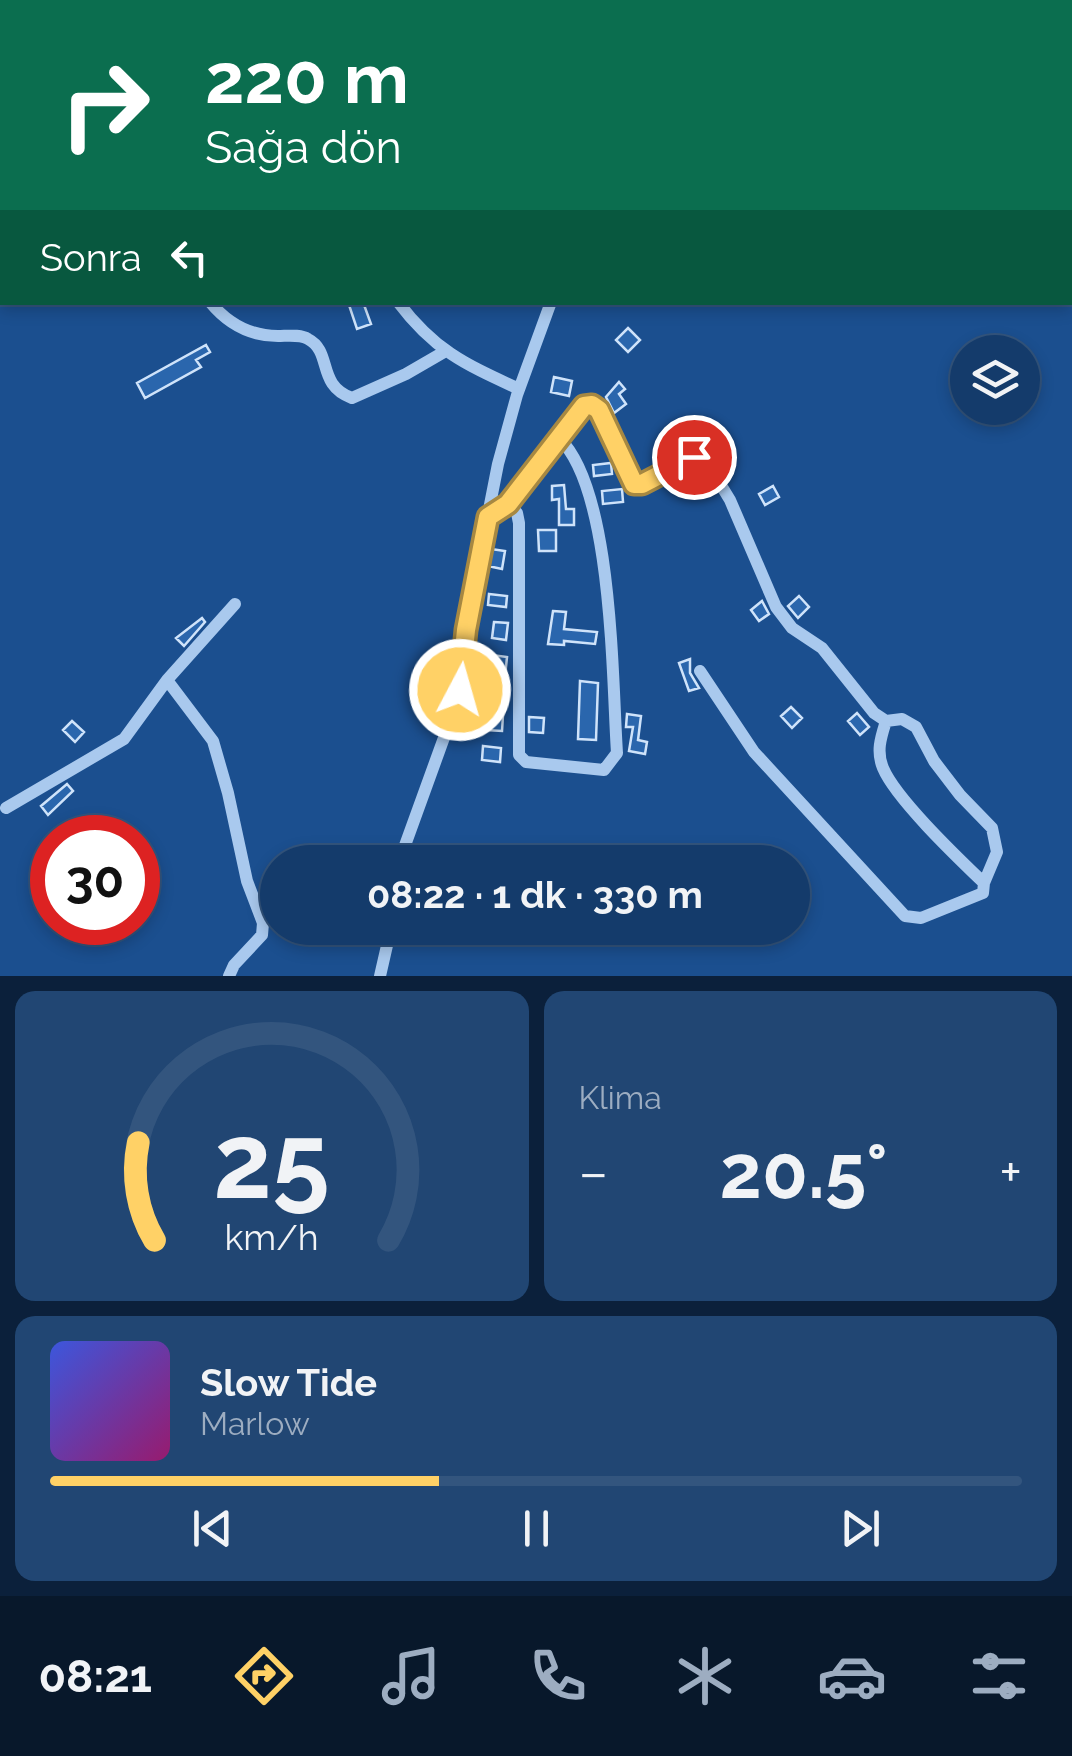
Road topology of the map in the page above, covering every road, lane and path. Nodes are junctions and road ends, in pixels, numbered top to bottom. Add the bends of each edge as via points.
1 (213, 305) edge
2 (401, 305) edge
3 (550, 305) edge
4 (444, 352) junction
5 (519, 389) junction
6 (559, 438) junction
7 (508, 504) junction
8 (488, 517) junction
9 (235, 604) dead end
10 (700, 672) dead end
11 (167, 680) junction
12 (886, 721) junction
13 (6, 808) dead end
14 (405, 845) edge
15 (984, 883) junction
16 (387, 945) edge
17 (229, 976) edge
18 (380, 976) edge

1 - 4 street via 251,332 312,341 330,382 349,397
2 - 4 street
3 - 5 street
4 - 5 street
5 - 8 street
6 - 7 street
6 - 7 street via 585,482 601,552 617,753 604,770 537,764 519,755 520,524
6 - 12 street via 590,405 599,410 634,484 694,457 708,461 776,607
7 - 8 street
8 - 14 street via 458,699
9 - 11 street
10 - 15 street via 754,752 905,916 920,918 966,902 983,893
11 - 13 street via 124,740
11 - 17 street via 213,741 263,923 262,935
12 - 15 street via 878,746 883,769
12 - 15 street via 916,727 934,761 992,828 998,852
16 - 18 street

